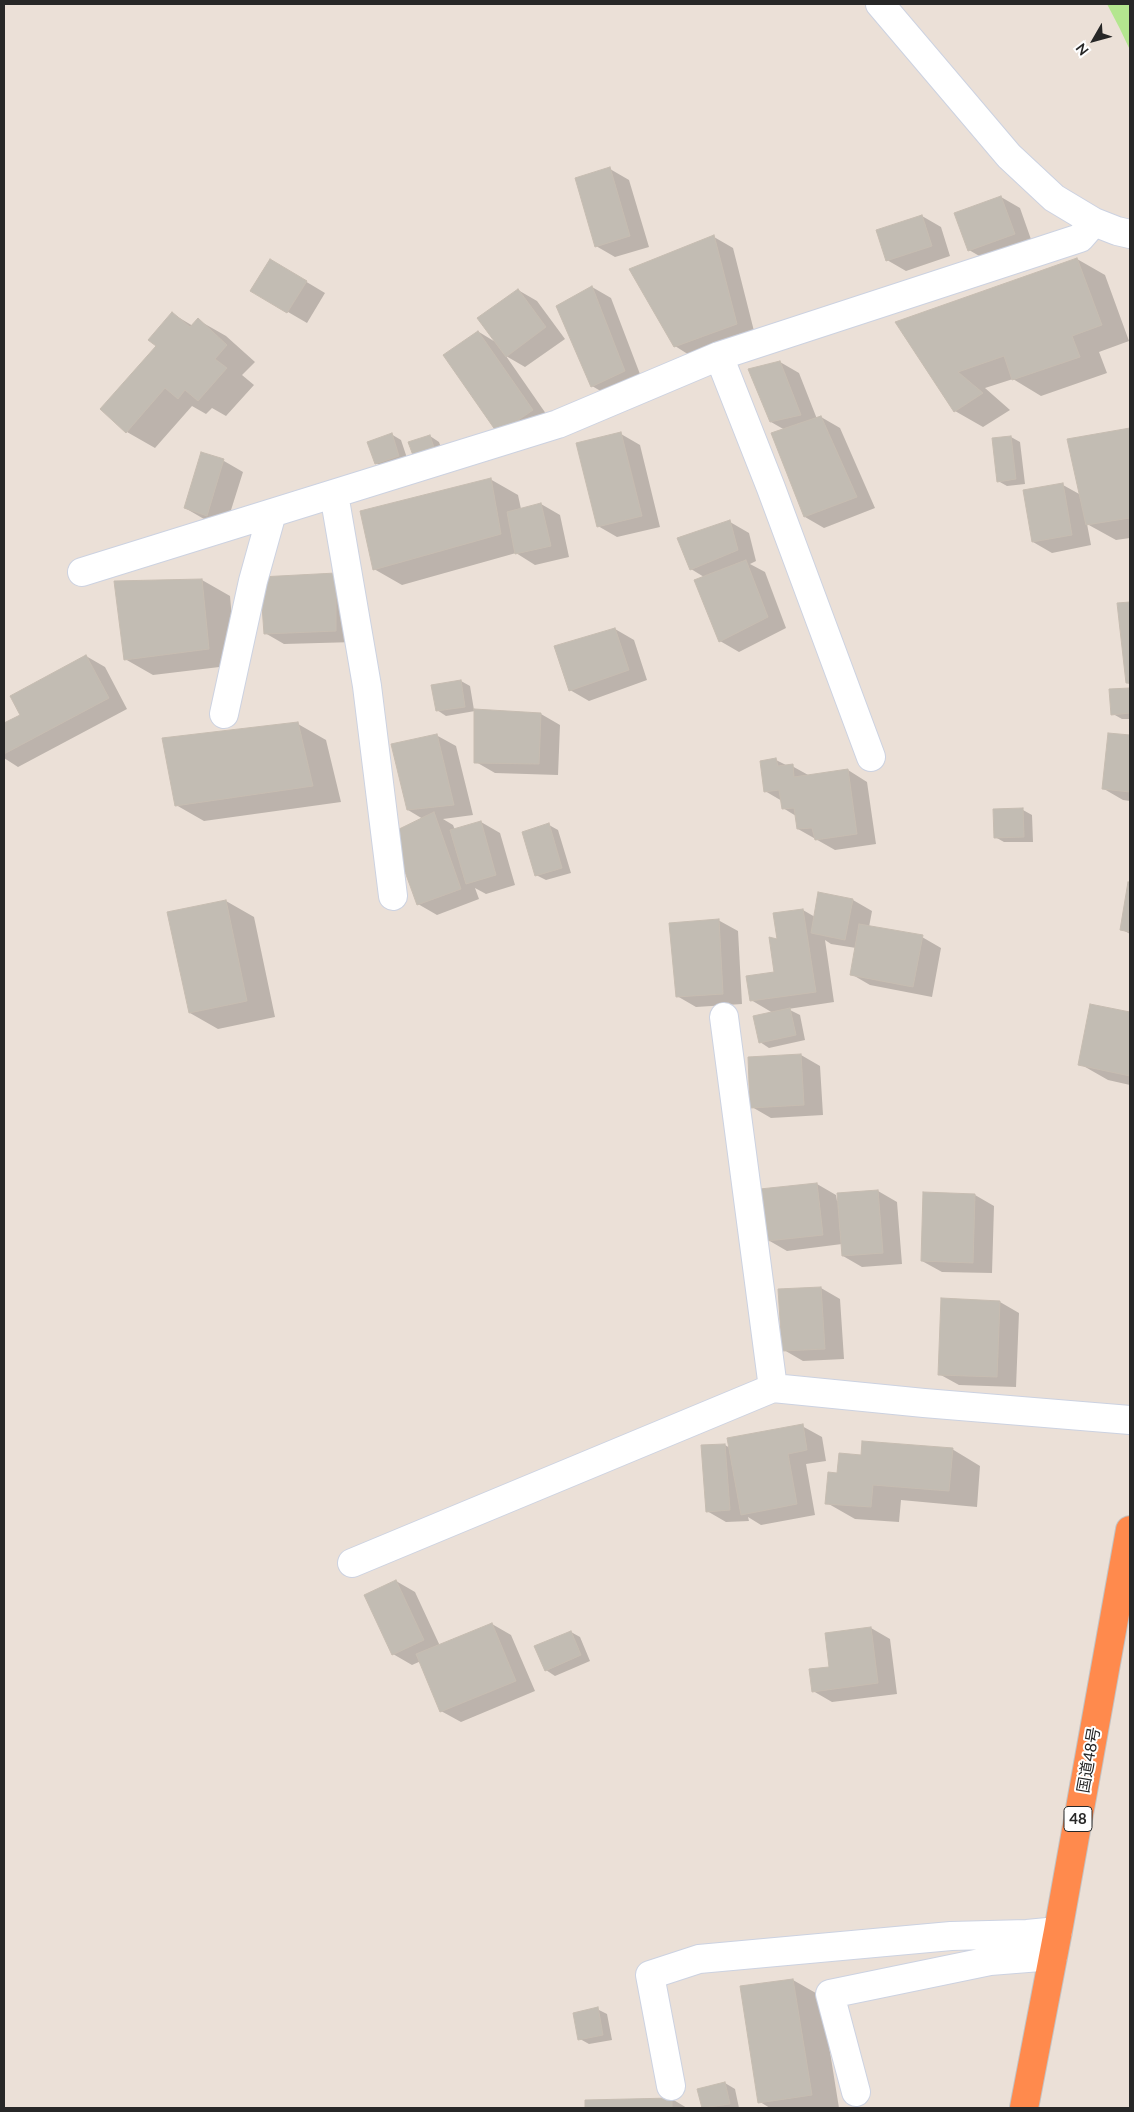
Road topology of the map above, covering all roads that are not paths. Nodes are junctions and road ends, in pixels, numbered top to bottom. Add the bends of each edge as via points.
1 (880, 4) edge
2 (1094, 222) junction
3 (1130, 234) edge
4 (718, 356) junction
5 (334, 494) junction
6 (272, 513) junction
7 (82, 572) dead end
8 (224, 714) dead end
9 (871, 757) dead end
10 (393, 896) dead end
11 (724, 1017) dead end
12 (773, 1388) junction
13 (1130, 1420) edge
14 (1130, 1530) edge
15 (352, 1563) dead end
16 (1056, 1944) junction
17 (671, 2086) dead end
18 (856, 2092) dead end
19 (1024, 2108) edge

1 - 2 street via 1009,156 1054,198
2 - 3 street
2 - 4 street via 1080,238
4 - 5 street via 558,424
4 - 9 street
5 - 6 street
5 - 10 street via 367,686
6 - 7 street
6 - 8 street via 253,581
11 - 12 street
12 - 13 street
12 - 15 street
14 - 16 highway, 国道48号 / 48
16 - 17 street via 1027,1934 951,1936 699,1959 650,1975
16 - 18 street via 830,1994
16 - 19 highway, 国道48号 / 48

